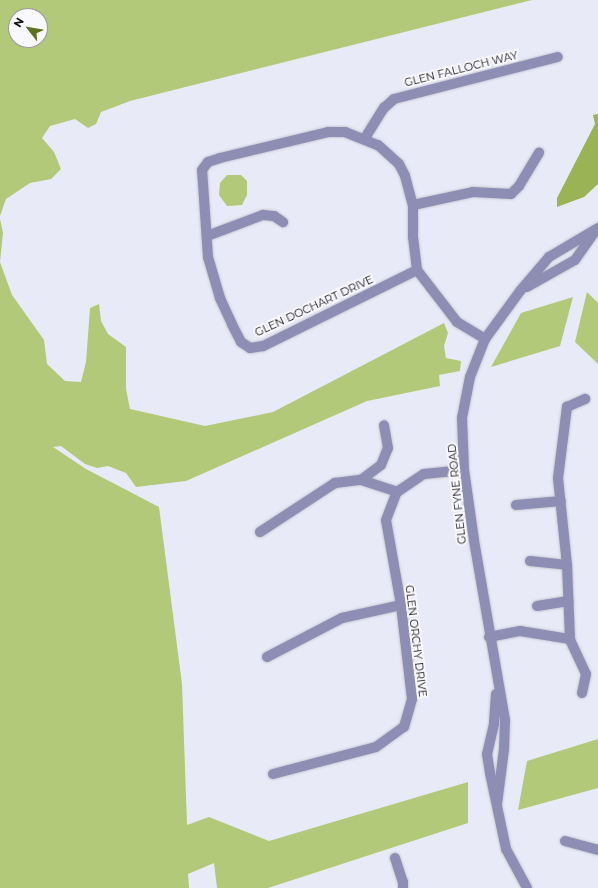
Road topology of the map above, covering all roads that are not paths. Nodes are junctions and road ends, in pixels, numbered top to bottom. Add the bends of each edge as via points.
1 (558, 57) dead end
2 (365, 138) junction
3 (539, 153) dead end
4 (413, 205) junction
5 (283, 222) dead end
6 (598, 228) edge
7 (207, 236) junction
8 (418, 270) junction
9 (520, 291) junction
10 (485, 339) junction
11 (585, 399) dead end
12 (384, 425) dead end
13 (464, 470) junction
14 (361, 480) junction
15 (397, 492) junction
16 (561, 501) junction
17 (516, 505) dead end
18 (260, 532) dead end
19 (530, 561) dead end
20 (567, 565) junction
21 (569, 601) junction
22 (401, 605) junction
23 (537, 606) dead end
24 (489, 637) junction
25 (570, 639) junction
26 (268, 657) dead end
27 (497, 684) junction
28 (582, 693) dead end
29 (273, 774) dead end
30 (497, 804) junction
31 (565, 840) dead end
32 (598, 850) edge
33 (395, 858) dead end
34 (403, 888) edge
35 (527, 888) edge

1 - 2 street, GLEN FALLOCH WAY via 394,99 384,108
2 - 4 street, GLEN DOCHART DRIVE via 378,145 399,164
2 - 7 street, GLEN DOCHART DRIVE via 345,132 328,132 208,162 202,170
3 - 4 street via 520,186 511,194 473,192
4 - 8 street, GLEN DOCHART DRIVE via 413,237
5 - 7 street via 274,216 263,215
6 - 9 street, GLEN FYNE ROAD via 549,257
6 - 9 street, GLEN FYNE ROAD via 575,260
7 - 8 street, GLEN DOCHART DRIVE via 208,257 220,298 241,342 250,348 263,346
8 - 10 street, GLEN DOCHART DRIVE via 457,322
9 - 10 street, GLEN FYNE ROAD
10 - 13 street, GLEN FYNE ROAD via 470,377 462,418
11 - 16 street via 567,407 558,478
12 - 14 street via 388,448 381,465
13 - 15 street via 424,474
13 - 24 street, GLEN FYNE ROAD
14 - 15 street
14 - 18 street via 335,483
15 - 22 street, GLEN ORCHY DRIVE via 386,520
16 - 17 street
16 - 20 street
19 - 20 street
20 - 21 street
21 - 23 street
21 - 25 street
22 - 26 street via 342,618
22 - 29 street, GLEN ORCHY DRIVE via 412,699 404,726 376,747
24 - 25 street via 520,631
24 - 27 street, GLEN FYNE ROAD
25 - 28 street via 586,674
27 - 30 street, GLEN FYNE ROAD via 505,720
27 - 30 street, GLEN FYNE ROAD via 494,724 487,754
30 - 35 street, GLEN FYNE ROAD via 506,849
31 - 32 street
33 - 34 street

